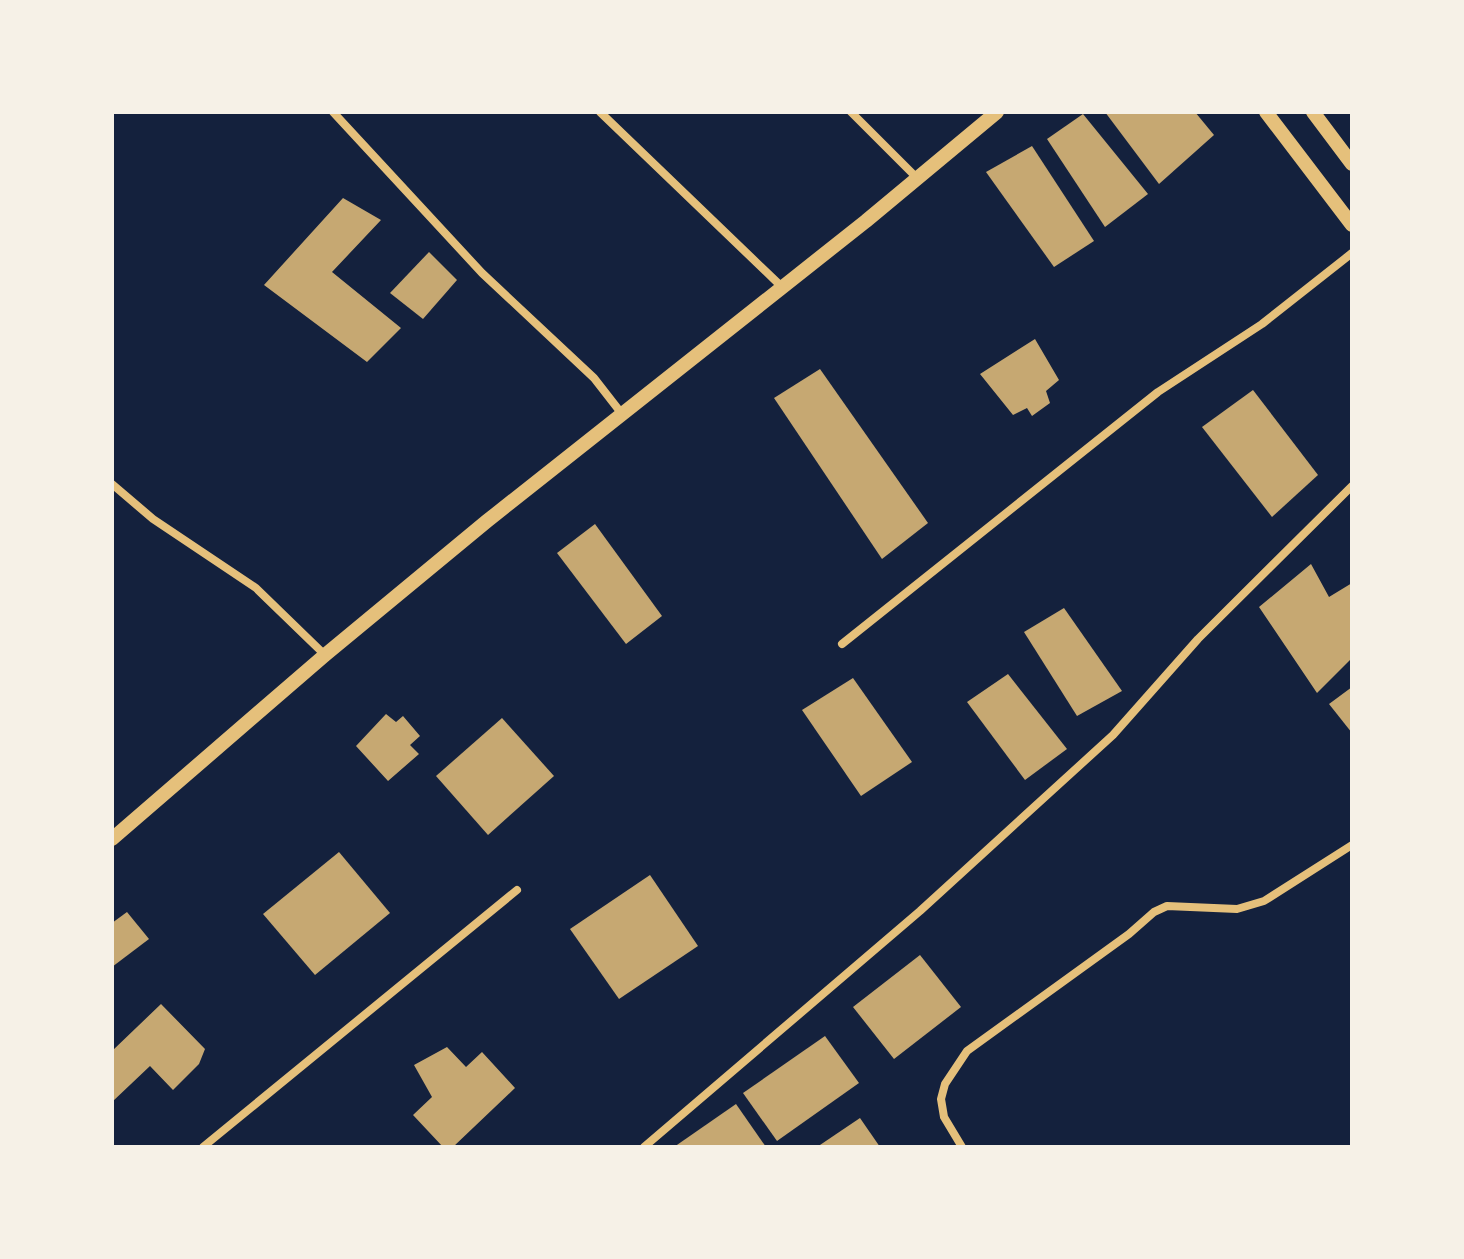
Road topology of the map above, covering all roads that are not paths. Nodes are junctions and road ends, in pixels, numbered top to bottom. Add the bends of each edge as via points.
1 (333, 112) edge
2 (600, 112) edge
3 (851, 112) edge
4 (997, 112) edge
5 (1266, 112) edge
6 (1313, 112) edge
7 (1352, 164) edge
8 (917, 178) junction
9 (1352, 225) edge
10 (1352, 253) edge
11 (782, 287) junction
12 (622, 414) junction
13 (112, 484) edge
14 (1352, 486) edge
15 (842, 644) dead end
16 (325, 655) junction
17 (112, 839) edge
18 (1352, 845) edge
19 (517, 890) dead end
20 (203, 1147) edge
21 (644, 1147) edge
22 (962, 1147) edge

1 - 12 street via 482,273 594,378
2 - 11 street
3 - 8 street
4 - 8 street
5 - 9 street
6 - 7 street
8 - 11 street
10 - 15 street via 1262,324 1158,392
11 - 12 street
12 - 16 street
13 - 16 street via 153,519 256,588
14 - 21 street via 1198,639 1113,735 920,911
16 - 17 street
18 - 22 street via 1264,901 1237,909 1167,906 1154,912 967,1051 941,1099 944,1117
19 - 20 street

